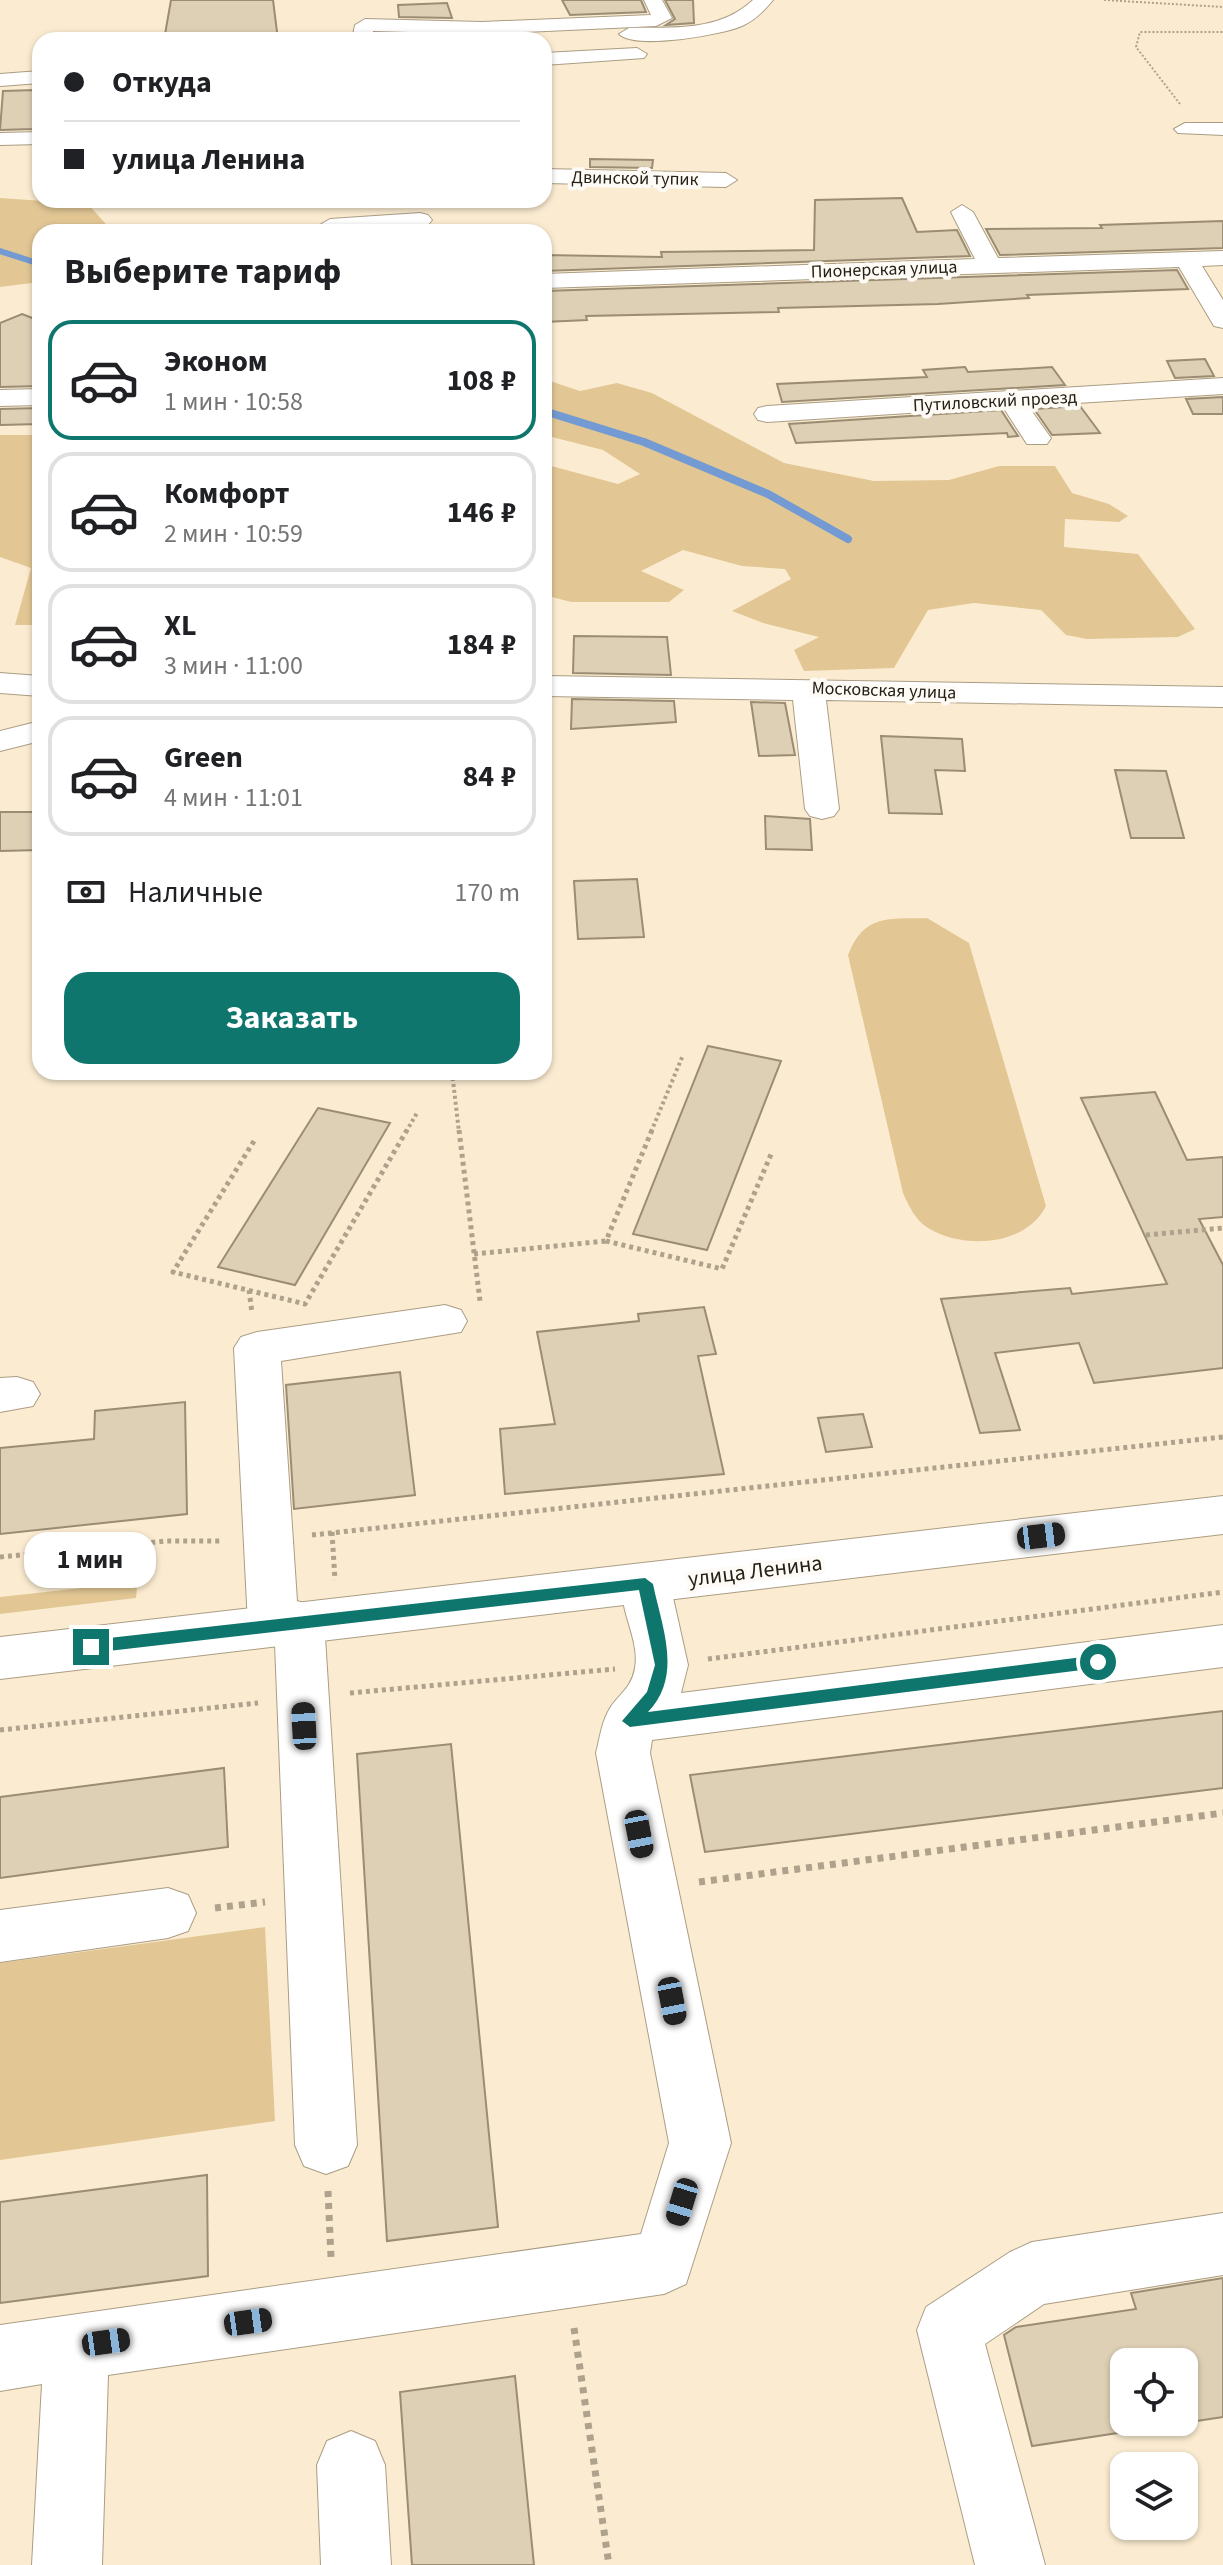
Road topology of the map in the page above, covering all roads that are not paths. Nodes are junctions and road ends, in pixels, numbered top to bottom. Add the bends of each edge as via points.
1 (653, 0) edge
2 (764, 0) edge
3 (716, 16) dead end
4 (662, 18) junction
5 (482, 27) edge
6 (364, 32) edge
7 (552, 39) edge
8 (637, 54) dead end
9 (552, 59) edge
10 (32, 78) edge
11 (0, 80) edge
12 (1185, 121) road end
13 (1223, 129) edge
14 (32, 138) edge
15 (0, 139) edge
16 (552, 176) edge
17 (726, 180) dead end
18 (962, 212) dead end
19 (420, 217) edge
20 (350, 224) edge
21 (1223, 258) edge
22 (1186, 259) junction
23 (990, 266) junction
24 (552, 281) edge
25 (1223, 321) edge
26 (1223, 386) edge
27 (32, 397) edge
28 (0, 398) edge
29 (1011, 400) junction
30 (767, 414) dead end
31 (1037, 438) dead end
32 (0, 683) edge
33 (32, 685) edge
34 (552, 686) edge
35 (808, 688) junction
36 (1223, 697) edge
37 (32, 733) edge
38 (0, 741) edge
39 (822, 809) dead end
40 (462, 1312) road end
41 (1223, 1515) edge
42 (645, 1584) junction
43 (303, 1621) junction
44 (1223, 1646) edge
45 (0, 1658) edge
46 (630, 1721) junction
47 (168, 1913) road end
48 (0, 1936) edge
49 (326, 2145) road end
50 (1223, 2244) edge
51 (77, 2346) junction
52 (0, 2358) edge
53 (351, 2465) dead end
54 (67, 2565) edge
55 (356, 2565) edge
56 (1010, 2565) edge

1 - 4 street
2 - 7 street via 743,20 714,30
3 - 4 street
4 - 5 street
5 - 6 street via 365,25
8 - 9 street
10 - 11 street
12 - 13 street
14 - 15 street
16 - 17 street, Двинской тупик
18 - 23 street
19 - 20 street
21 - 22 street, Пионерская улица
22 - 23 street, Пионерская улица
22 - 25 street
23 - 24 street, Пионерская улица
26 - 29 street, Путиловский проезд
27 - 28 street
29 - 30 street, Путиловский проезд
29 - 31 street
32 - 33 street
34 - 35 street, Московская улица
35 - 36 street, Московская улица
35 - 39 street
37 - 38 street
40 - 43 street via 257,1348 266,1541
41 - 42 street, улица Ленина
42 - 43 street, улица Ленина
42 - 46 street via 662,1665 654,1695
43 - 45 street, улица Ленина
43 - 49 street
44 - 46 street
46 - 51 street via 623,1753 700,2143 664,2262
47 - 48 street
50 - 56 street via 1032,2274 949,2330
51 - 52 street
51 - 54 street
53 - 55 street

